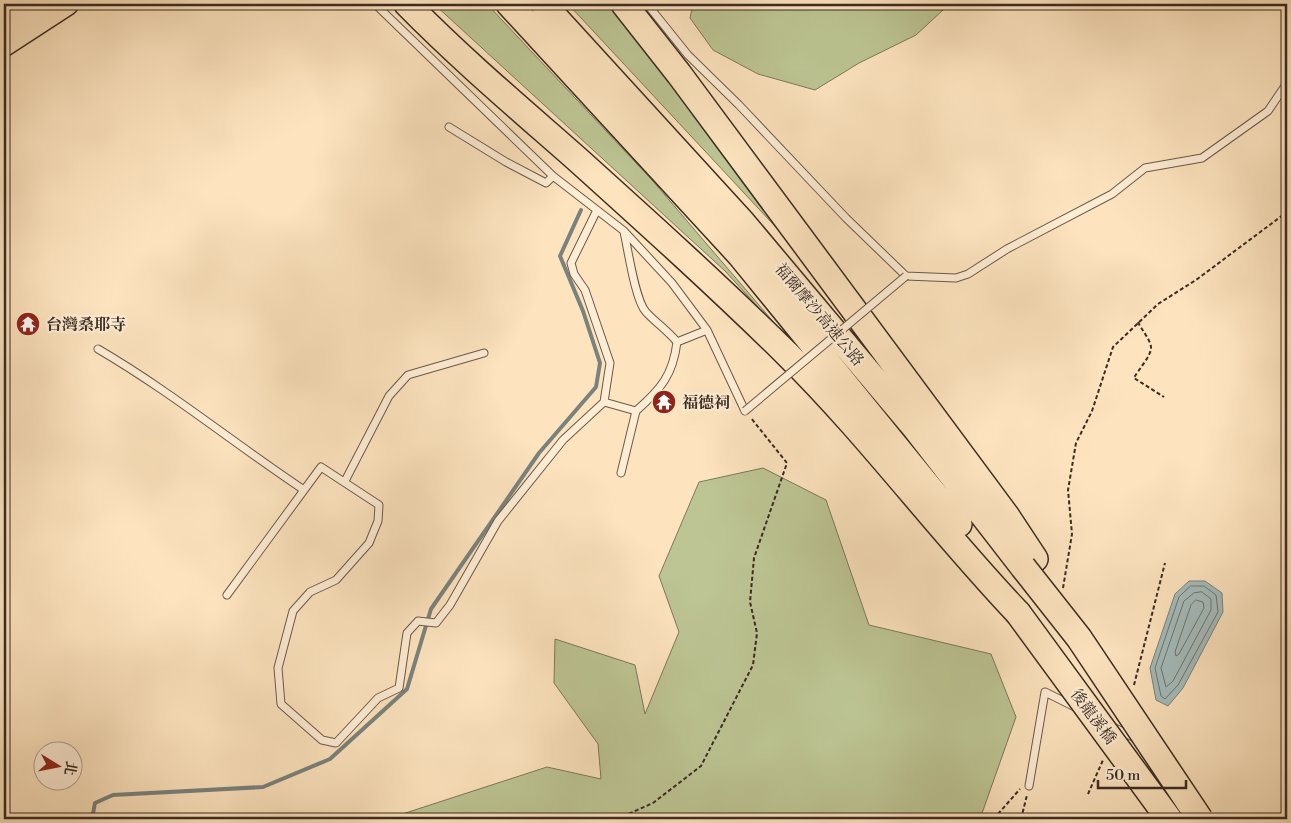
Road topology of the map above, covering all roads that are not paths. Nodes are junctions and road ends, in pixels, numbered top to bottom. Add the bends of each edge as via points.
1 (39, 4) edge
2 (67, 4) edge
3 (376, 4) edge
4 (407, 4) edge
5 (509, 4) edge
6 (624, 4) edge
7 (647, 4) edge
8 (550, 11) edge
9 (4, 25) edge
10 (4, 45) edge
11 (1287, 84) edge
12 (450, 127) dead end
13 (553, 176) junction
14 (597, 210) junction
15 (624, 231) junction
16 (906, 276) junction
17 (707, 330) junction
18 (677, 342) junction
19 (98, 349) dead end
20 (484, 352) dead end
21 (604, 402) junction
22 (636, 411) junction
23 (621, 473) dead end
24 (345, 481) junction
25 (304, 490) junction
26 (1029, 563) junction
27 (227, 595) dead end
28 (1018, 613) junction
29 (1029, 786) road end
30 (1172, 788) dead end
31 (1171, 817) edge
32 (1200, 819) edge

1 - 9 main road
2 - 10 main road
3 - 13 lane
4 - 28 highway via 442,40 654,228 788,355 845,415 971,564
5 - 28 highway, 福爾摩沙高速公路 via 740,255 981,552
6 - 26 highway via 1006,515
7 - 16 lane via 688,55
8 - 26 highway, 福爾摩沙高速公路 via 744,223
11 - 16 lane via 1268,111 1202,158 1145,168 1112,194 1007,249 968,274 956,278
12 - 13 lane via 546,183
13 - 14 lane
14 - 15 lane
14 - 21 lane via 571,263 585,290 610,363
15 - 17 lane via 672,283
15 - 18 lane via 644,311 665,327
16 - 17 lane, bridge via 745,411
17 - 18 lane
18 - 22 lane via 675,360 659,390
19 - 25 lane
20 - 24 lane via 408,375 389,396
21 - 22 lane
21 - 24 lane via 563,440 498,522 436,623 418,621 407,634 399,688 378,698 336,743 322,740 281,704 278,668 292,611 310,592 336,580 368,543 378,521 379,505
22 - 23 lane
24 - 25 lane via 321,467
25 - 27 lane
26 - 32 highway, 後龍溪橋, bridge via 1062,598 1079,638
28 - 31 highway, 後龍溪橋, bridge
29 - 30 lane via 1045,692 1160,752

